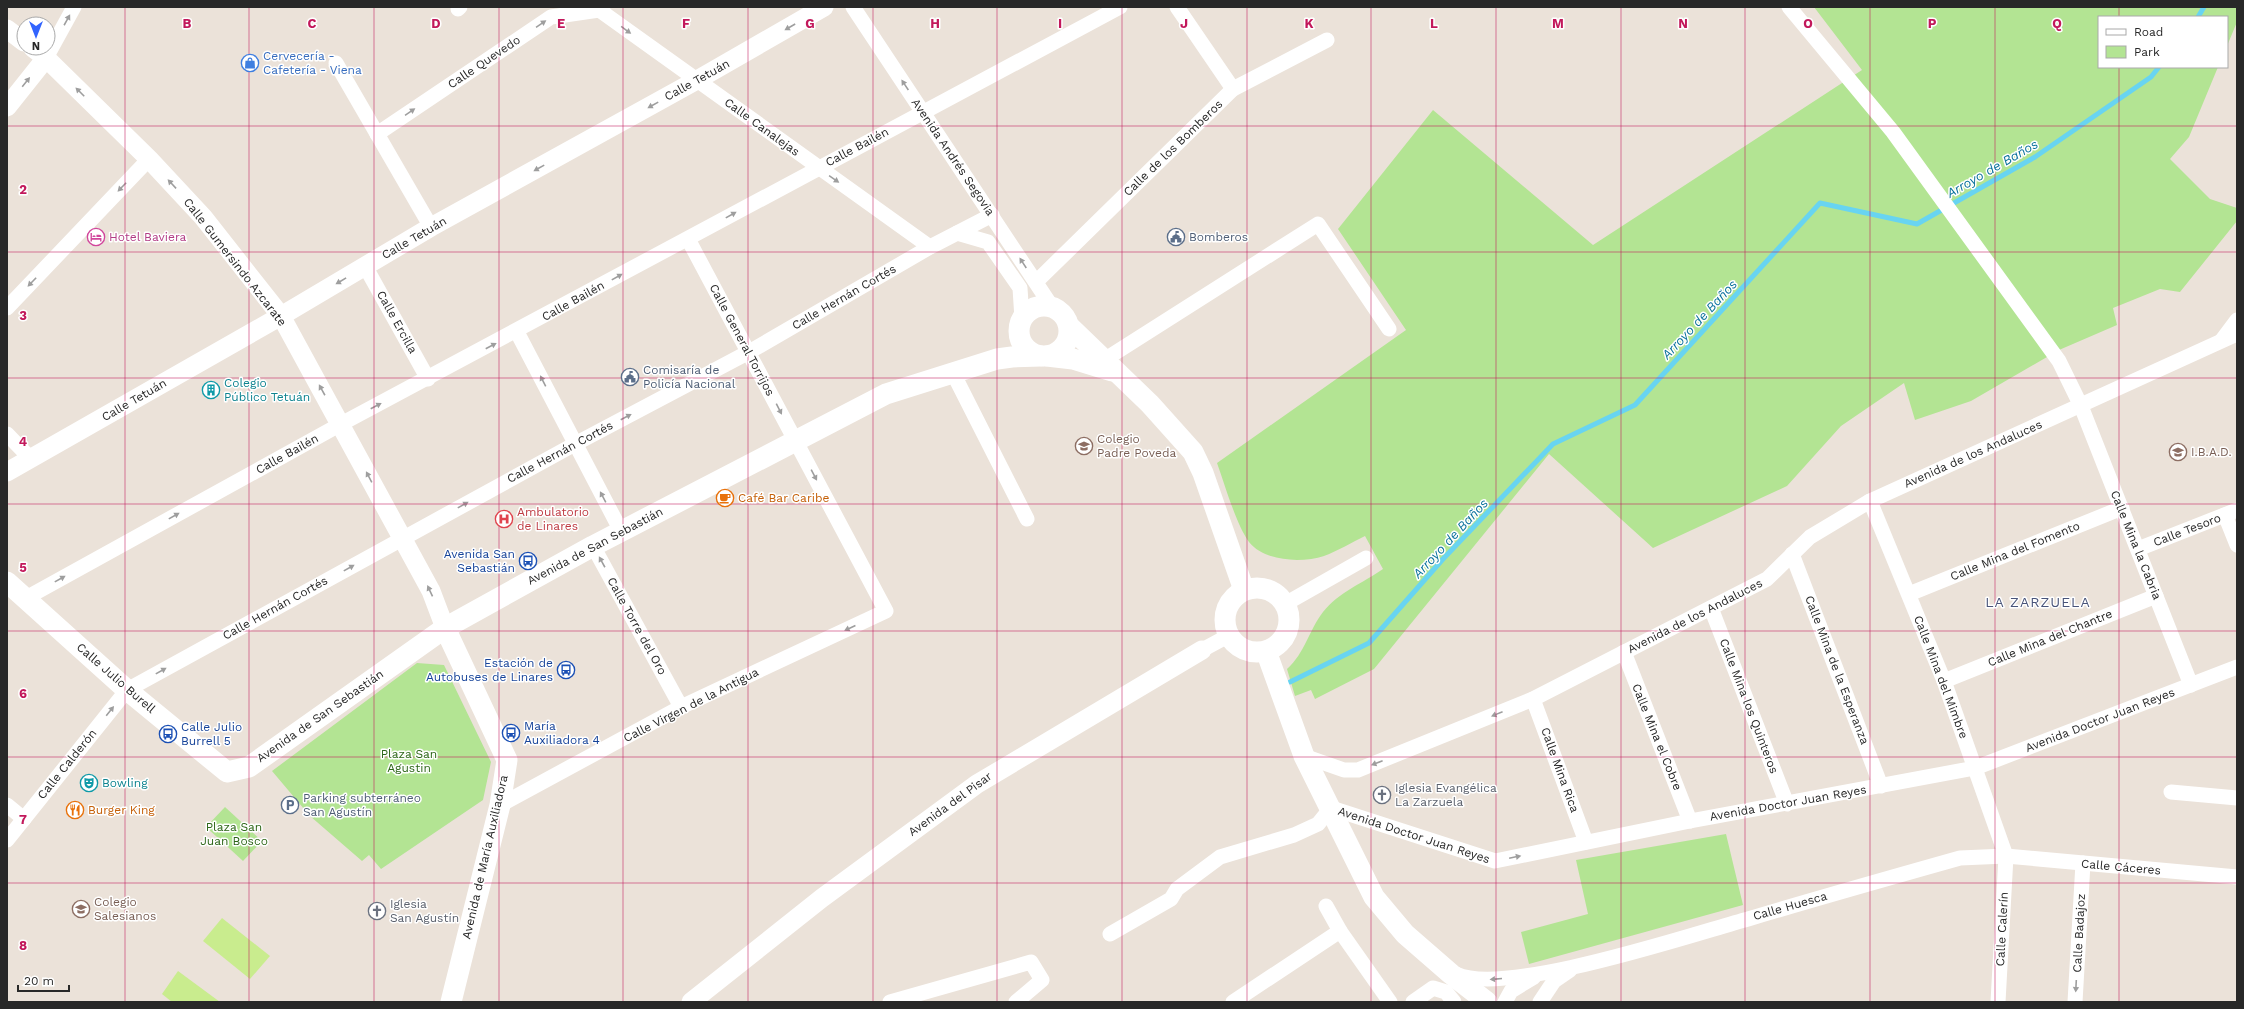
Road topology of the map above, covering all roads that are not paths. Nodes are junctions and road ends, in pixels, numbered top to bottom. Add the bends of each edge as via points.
1 (74, 7) edge
2 (824, 7) edge
3 (853, 7) edge
4 (1120, 7) edge
5 (1177, 7) edge
6 (1789, 7) edge
7 (599, 8) edge
8 (7, 29) edge
9 (56, 31) edge
10 (16, 36) edge
11 (1327, 40) dead end
12 (37, 56) edge
13 (42, 56) edge
14 (336, 63) dead end
15 (697, 80) junction
16 (1233, 89) junction
17 (7, 107) edge
18 (923, 113) junction
19 (377, 134) junction
20 (149, 159) junction
21 (818, 168) junction
22 (992, 215) junction
23 (431, 227) junction
24 (957, 233) junction
25 (688, 239) junction
26 (930, 247) junction
27 (365, 266) junction
28 (1036, 282) junction
29 (1052, 307) junction
30 (7, 308) edge
31 (281, 316) junction
32 (2237, 320) edge
33 (1021, 322) junction
34 (1069, 326) junction
35 (1389, 329) dead end
36 (517, 332) junction
37 (2237, 334) edge
38 (2220, 343) junction
39 (749, 352) junction
40 (1044, 356) junction
41 (1104, 360) junction
42 (987, 362) junction
43 (953, 373) junction
44 (1118, 375) junction
45 (428, 378) junction
46 (2081, 406) junction
47 (341, 424) junction
48 (7, 434) edge
49 (795, 441) junction
50 (575, 444) junction
51 (31, 459) junction
52 (7, 472) edge
53 (1870, 501) junction
54 (2122, 508) junction
55 (2231, 513) edge
56 (1027, 519) dead end
57 (621, 531) junction
58 (402, 538) junction
59 (2237, 545) edge
60 (593, 546) junction
61 (2138, 549) junction
62 (1792, 554) junction
63 (1366, 558) dead end
64 (7, 582) edge
65 (1244, 590) junction
66 (1909, 594) junction
67 (2156, 596) junction
68 (26, 598) junction
69 (1285, 604) junction
70 (1711, 608) junction
71 (886, 611) joint
72 (445, 628) junction
73 (1228, 636) junction
74 (1202, 650) joint
75 (1266, 651) junction
76 (1624, 652) junction
77 (2237, 667) edge
78 (1944, 681) junction
79 (2191, 685) junction
80 (127, 690) junction
81 (1533, 699) junction
82 (681, 707) junction
83 (1304, 756) junction
84 (1975, 768) junction
85 (227, 772) joint
86 (1881, 786) junction
87 (2171, 792) dead end
88 (2237, 798) edge
89 (1787, 804) junction
90 (7, 805) edge
91 (500, 805) junction
92 (1331, 808) junction
93 (24, 818) junction
94 (1690, 821) junction
95 (7, 840) edge
96 (1586, 842) junction
97 (2006, 856) junction
98 (2083, 864) junction
99 (2237, 877) edge
100 (1326, 906) dead end
101 (1340, 931) junction
102 (1110, 934) dead end
103 (1576, 967) junction
104 (1445, 969) junction
105 (1550, 971) junction
106 (451, 1002) edge
107 (691, 1002) edge
108 (890, 1002) edge
109 (1016, 1002) edge
110 (1233, 1002) edge
111 (1390, 1002) edge
112 (1413, 1002) edge
113 (1454, 1002) edge
114 (1487, 1002) edge
115 (1505, 1002) edge
116 (1540, 1002) edge
117 (1998, 1002) edge
118 (2075, 1002) edge

9 -> 1 street
2 -> 15 street, Calle Tetuán
18 -> 3 street, Avenida Andrés Segovia
4 - 18 street, Calle Bailén
5 - 16 street
6 - 46 street, Calle Mina la Cabria via 1893,132 2059,361
7 -> 15 street, Calle Canalejas
19 -> 7 street, Calle Quevedo via 551,17
8 - 10 street
11 - 16 street, Calle de los Bomberos
17 -> 12 street
20 -> 13 street, Calle Gumersindo Azcarate
14 - 19 street
15 - 21 street, Calle Canalejas
15 -> 23 street, Calle Tetuán
16 - 28 street, Calle de los Bomberos
18 - 21 street, Calle Bailén
18 - 22 street, Avenida Andrés Segovia
19 - 23 street
20 -> 30 street
31 -> 20 street, Calle Gumersindo Azcarate via 203,217
25 -> 21 street, Calle Bailén
21 -> 26 street, Calle Canalejas
22 - 24 street, Calle Hernán Cortés
28 -> 22 street, Avenida Andrés Segovia
23 - 27 street, Calle Tetuán
24 - 26 street, Calle Hernán Cortés
24 - 33 street via 988,242 1020,288
36 -> 25 street, Calle Bailén
25 - 39 street, Calle General Torrijos
26 - 39 street, Calle Hernán Cortés
27 -> 31 street, Calle Tetuán
27 - 45 street, Calle Ercilla
28 - 29 street, Avenida Andrés Segovia
29 - 33 main road via 1035,307
29 - 34 main road via 1064,314
47 -> 31 street, Calle Gumersindo Azcarate
31 - 51 street, Calle Tetuán
32 - 38 street
33 - 40 main road via 1019,335 1022,343 1027,350
33 - 42 main road, Avenida de San Sebastián via 1006,347
34 - 40 main road via 1070,333 1060,352
34 - 41 main road
35 - 41 street via 1318,224
45 -> 36 street, Calle Bailén
50 -> 36 street
37 - 38 street, Avenida de los Andaluces
38 - 46 street, Avenida de los Andaluces
39 -> 49 street, Calle General Torrijos
50 -> 39 street, Calle Hernán Cortés
40 - 42 main road, Avenida de San Sebastián via 1012,357
40 - 44 main road via 1089,362
41 - 44 main road
42 - 43 main road, Avenida de San Sebastián
43 - 49 main road, Avenida de San Sebastián via 886,394
43 - 56 street
44 - 65 main road via 1155,409 1193,452 1203,473
47 -> 45 street, Calle Bailén
46 - 53 street, Avenida de los Andaluces
46 - 54 street, Calle Mina la Cabria
58 -> 47 street, Calle Gumersindo Azcarate
68 -> 47 street, Calle Bailén
48 - 51 street
49 - 57 main road, Avenida de San Sebastián
49 -> 71 street, Calle General Torrijos
57 -> 50 street
58 -> 50 street, Calle Hernán Cortés
51 - 52 street, Calle Tetuán
53 - 62 street, Avenida de los Andaluces via 1810,537
53 - 66 street, Calle Mina del Mimbre
54 - 61 street, Calle Mina la Cabria
54 - 66 street, Calle Mina del Fomento
55 - 59 street
55 - 61 street, Calle Tesoro
57 - 60 main road, Avenida de San Sebastián
72 -> 58 street, Calle Gumersindo Azcarate via 431,592
80 -> 58 street, Calle Hernán Cortés
60 - 72 main road, Avenida de San Sebastián
82 -> 60 street, Calle Torre del Oro
61 - 67 street, Calle Mina la Cabria
62 - 70 street, Avenida de los Andaluces via 1767,579
62 - 86 street, Calle Mina de la Esperanza
63 - 69 street
64 - 68 main road, Calle Julio Burell
65 - 69 main road via 1270,590
65 - 73 main road via 1232,598 1227,607 1224,622
66 - 78 street, Calle Mina del Mimbre
67 - 78 street, Calle Mina del Chantre
67 - 79 street, Calle Mina la Cabria
68 - 80 main road, Calle Julio Burell
69 - 75 main road via 1289,620 1286,635 1276,647
70 - 76 street, Avenida de los Andaluces
70 - 89 street, Calle Mina los Quinteros
71 -> 82 street, Calle Virgen de la Antigua
72 - 85 main road, Avenida de San Sebastián via 249,767
72 - 91 main road, Avenida de María Auxiliadora via 507,760
73 - 74 street, Avenida del Pisar
73 - 75 main road via 1234,644 1247,651
74 - 107 street, Avenida del Pisar via 977,784 822,898
75 - 83 main road
76 - 81 street, Avenida de los Andaluces
76 - 94 street, Calle Mina el Cobre
77 - 79 street, Avenida Doctor Juan Reyes
78 - 84 street, Calle Mina del Mimbre
79 - 84 street, Avenida Doctor Juan Reyes
80 - 85 main road, Calle Julio Burell
93 -> 80 street, Calle Calderón
81 -> 83 street, Avenida de los Andaluces via 1358,770 1344,770
81 - 96 street, Calle Mina Rica
82 - 91 street, Calle Virgen de la Antigua
83 - 92 main road
84 - 86 street, Avenida Doctor Juan Reyes
84 - 97 street, Calle Mina del Mimbre
86 - 89 street, Avenida Doctor Juan Reyes
87 - 88 street
89 - 94 street, Avenida Doctor Juan Reyes
90 - 93 street
91 - 106 main road, Avenida de María Auxiliadora
92 -> 96 street, Avenida Doctor Juan Reyes via 1495,861
92 - 102 street via 1318,824 1294,835 1220,857 1177,889 1171,899
92 - 104 main road via 1374,898 1405,934
93 - 95 street, Calle Calderón
94 - 96 street, Avenida Doctor Juan Reyes
97 - 98 street, Calle Cáceres
97 - 103 street, Calle Huesca via 1960,858
97 - 117 street, Calle Calerín
98 - 99 street, Calle Cáceres
98 -> 118 street, Calle Badajoz
100 - 101 street
101 - 110 street
101 - 111 street
103 - 105 street, Calle Huesca
103 - 116 street, Calle Huesca via 1554,981
105 -> 104 street, Calle Huesca via 1497,980 1478,980 1463,978
104 - 114 main road
105 - 115 street, Calle Huesca via 1511,991
108 - 109 street via 1031,962 1042,980
112 - 113 street via 1433,988 1446,992

